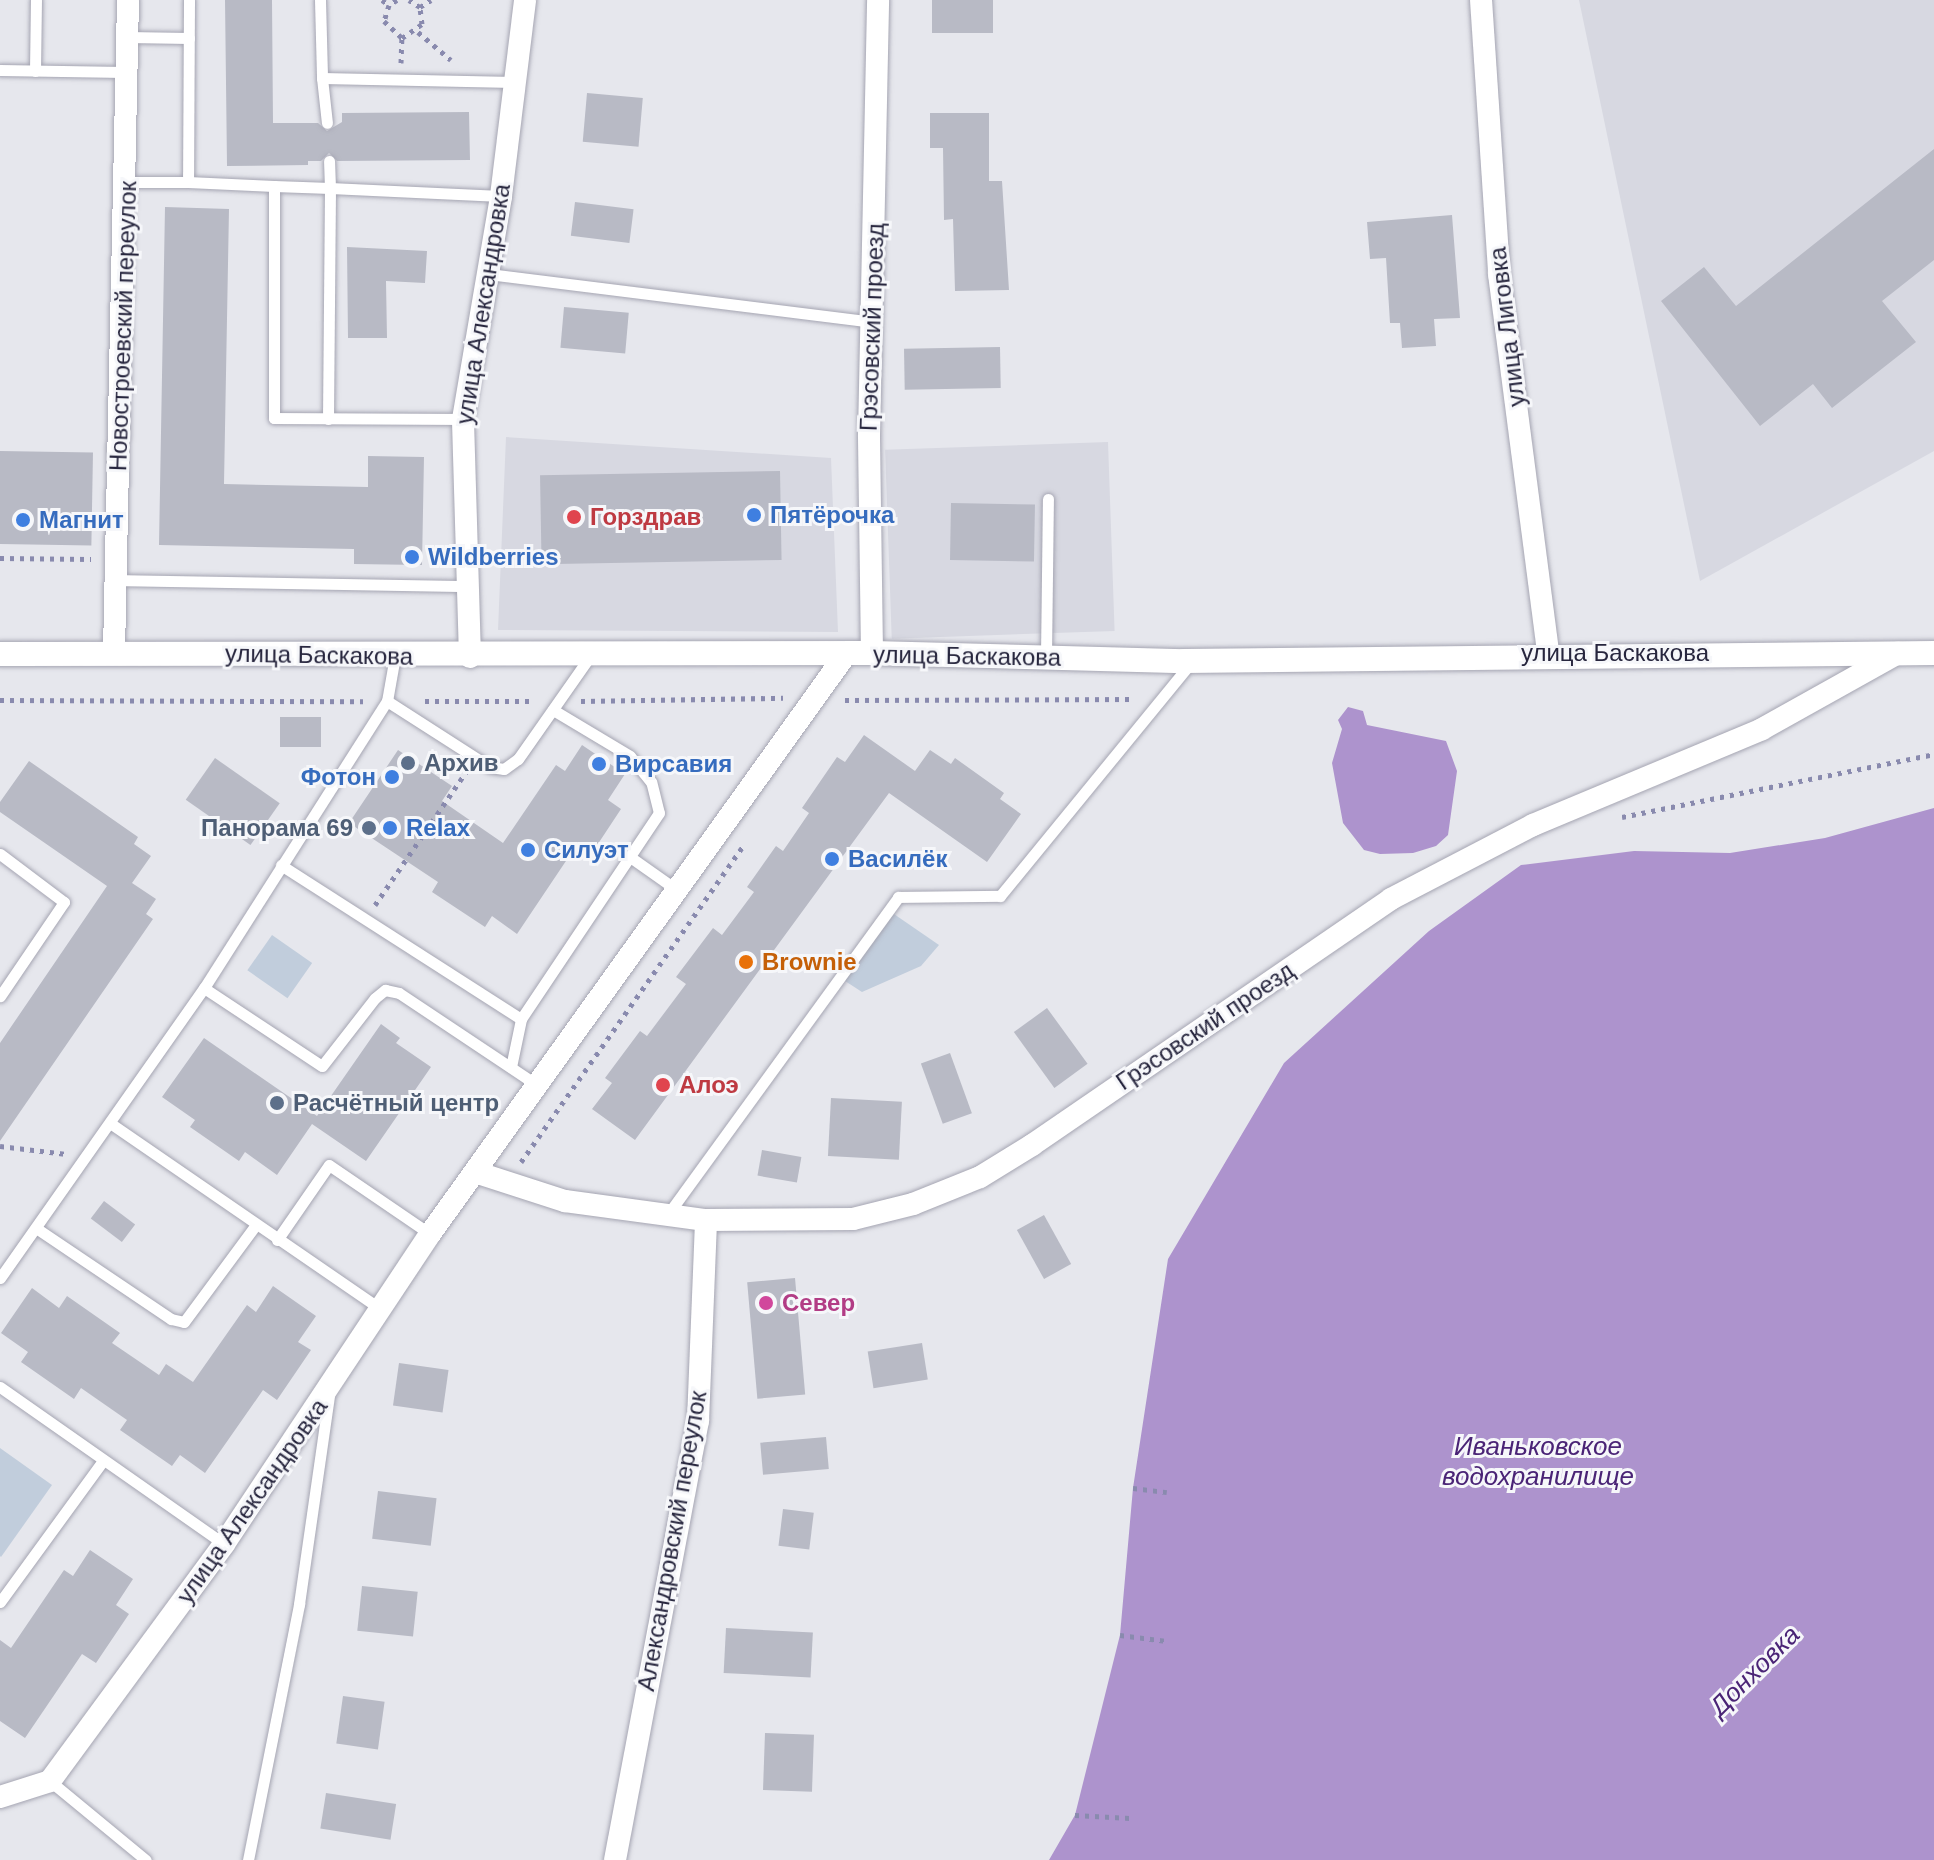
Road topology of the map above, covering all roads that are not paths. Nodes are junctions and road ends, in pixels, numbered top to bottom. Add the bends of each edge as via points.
1 (36, 0) edge
2 (128, 0) edge
3 (189, 0) edge
4 (320, 0) edge
5 (525, 0) edge
6 (878, 0) edge
7 (1481, 0) edge
8 (127, 37) junction
9 (189, 38) junction
10 (0, 70) edge
11 (35, 71) junction
12 (124, 72) junction
13 (322, 78) junction
14 (514, 82) junction
15 (327, 123) dead end
16 (329, 161) dead end
17 (127, 182) junction
18 (188, 182) junction
19 (274, 186) junction
20 (330, 188) junction
21 (501, 196) junction
22 (488, 274) junction
23 (874, 322) junction
24 (328, 419) junction
25 (463, 419) junction
26 (1048, 499) dead end
27 (116, 570) junction
28 (468, 586) junction
29 (114, 652) junction
30 (872, 653) junction
31 (1548, 653) junction
32 (1898, 653) junction
33 (1934, 653) edge
34 (0, 654) edge
35 (846, 654) junction
36 (395, 656) junction
37 (590, 656) junction
38 (470, 657) junction
39 (1046, 657) junction
40 (1193, 660) junction
41 (387, 701) junction
42 (553, 710) junction
43 (0, 854) edge
44 (630, 857) junction
45 (281, 865) junction
46 (677, 890) junction
47 (204, 988) junction
48 (0, 996) edge
49 (521, 1019) junction
50 (511, 1067) junction
51 (537, 1085) junction
52 (110, 1123) junction
53 (475, 1172) junction
54 (667, 1216) junction
55 (706, 1220) junction
56 (255, 1226) junction
57 (36, 1228) junction
58 (430, 1234) junction
59 (277, 1240) junction
60 (0, 1278) edge
61 (382, 1311) junction
62 (0, 1387) edge
63 (330, 1388) junction
64 (103, 1461) junction
65 (224, 1544) junction
66 (0, 1602) edge
67 (50, 1781) junction
68 (0, 1797) edge
69 (146, 1860) edge
70 (248, 1860) edge
71 (615, 1860) edge

1 - 11 lane
2 - 8 street, Новостроевский переулок
3 - 9 lane
4 - 13 lane
5 - 14 street, улица Александровка
6 - 23 street, Грэсовский проезд
7 - 31 street, улица Лиговка via 1499,274
8 - 9 lane
8 - 12 street, Новостроевский переулок
9 - 18 lane
10 - 11 lane
11 - 12 lane
12 - 17 street, Новостроевский переулок
13 - 14 lane
13 - 15 lane
14 - 21 street, улица Александровка
16 - 20 lane
17 - 18 lane
17 - 27 street, Новостроевский переулок
18 - 19 lane
19 - 20 lane
19 - 24 lane via 274,418
20 - 21 lane
20 - 24 lane
21 - 22 street, улица Александровка
22 - 23 lane
22 - 25 street, улица Александровка
23 - 30 street, Грэсовский проезд via 869,435
24 - 25 lane
25 - 28 street, улица Александровка
26 - 39 lane
27 - 28 lane
27 - 29 street, Новостроевский переулок
28 - 38 street, улица Александровка
29 - 34 street, улица Баскакова
29 - 36 street, улица Баскакова
30 - 35 street, улица Баскакова
30 - 39 street, улица Баскакова
31 - 32 street, улица Баскакова
31 - 40 street, улица Баскакова
32 - 33 street, улица Баскакова
32 - 55 street, Грэсовский проезд via 1762,729 1533,825 1391,899 980,1177 913,1204 853,1219
35 - 37 street, улица Баскакова
35 - 46 street, улица Александровка
36 - 38 street, улица Баскакова
36 - 41 lane
37 - 38 street, улица Баскакова
37 - 42 lane
39 - 40 street, улица Баскакова
40 - 54 lane via 1000,896 898,897
41 - 42 lane via 504,769
41 - 45 lane
42 - 44 lane via 630,756 651,782 659,813
43 - 48 lane via 64,902
44 - 46 lane
44 - 49 lane
45 - 47 lane
45 - 49 lane
46 - 51 street, улица Александровка
47 - 50 lane via 322,1066 385,990 399,993
47 - 52 lane
49 - 50 lane
50 - 51 lane
51 - 53 street, улица Александровка
52 - 56 lane
52 - 57 lane
53 - 54 street, Грэсовский проезд via 601,1209
53 - 58 street, улица Александровка
54 - 55 street, Грэсовский проезд
55 - 71 street, Александровский переулок via 698,1421
56 - 57 lane via 184,1322 171,1319
56 - 59 lane
57 - 60 lane
58 - 59 lane via 329,1165
58 - 61 street, улица Александровка
59 - 61 lane
61 - 63 street, улица Александровка
62 - 64 lane
63 - 65 street, улица Александровка
63 - 70 lane via 299,1604
64 - 65 lane
64 - 66 lane
65 - 67 street, улица Александровка
67 - 68 street
67 - 69 lane

